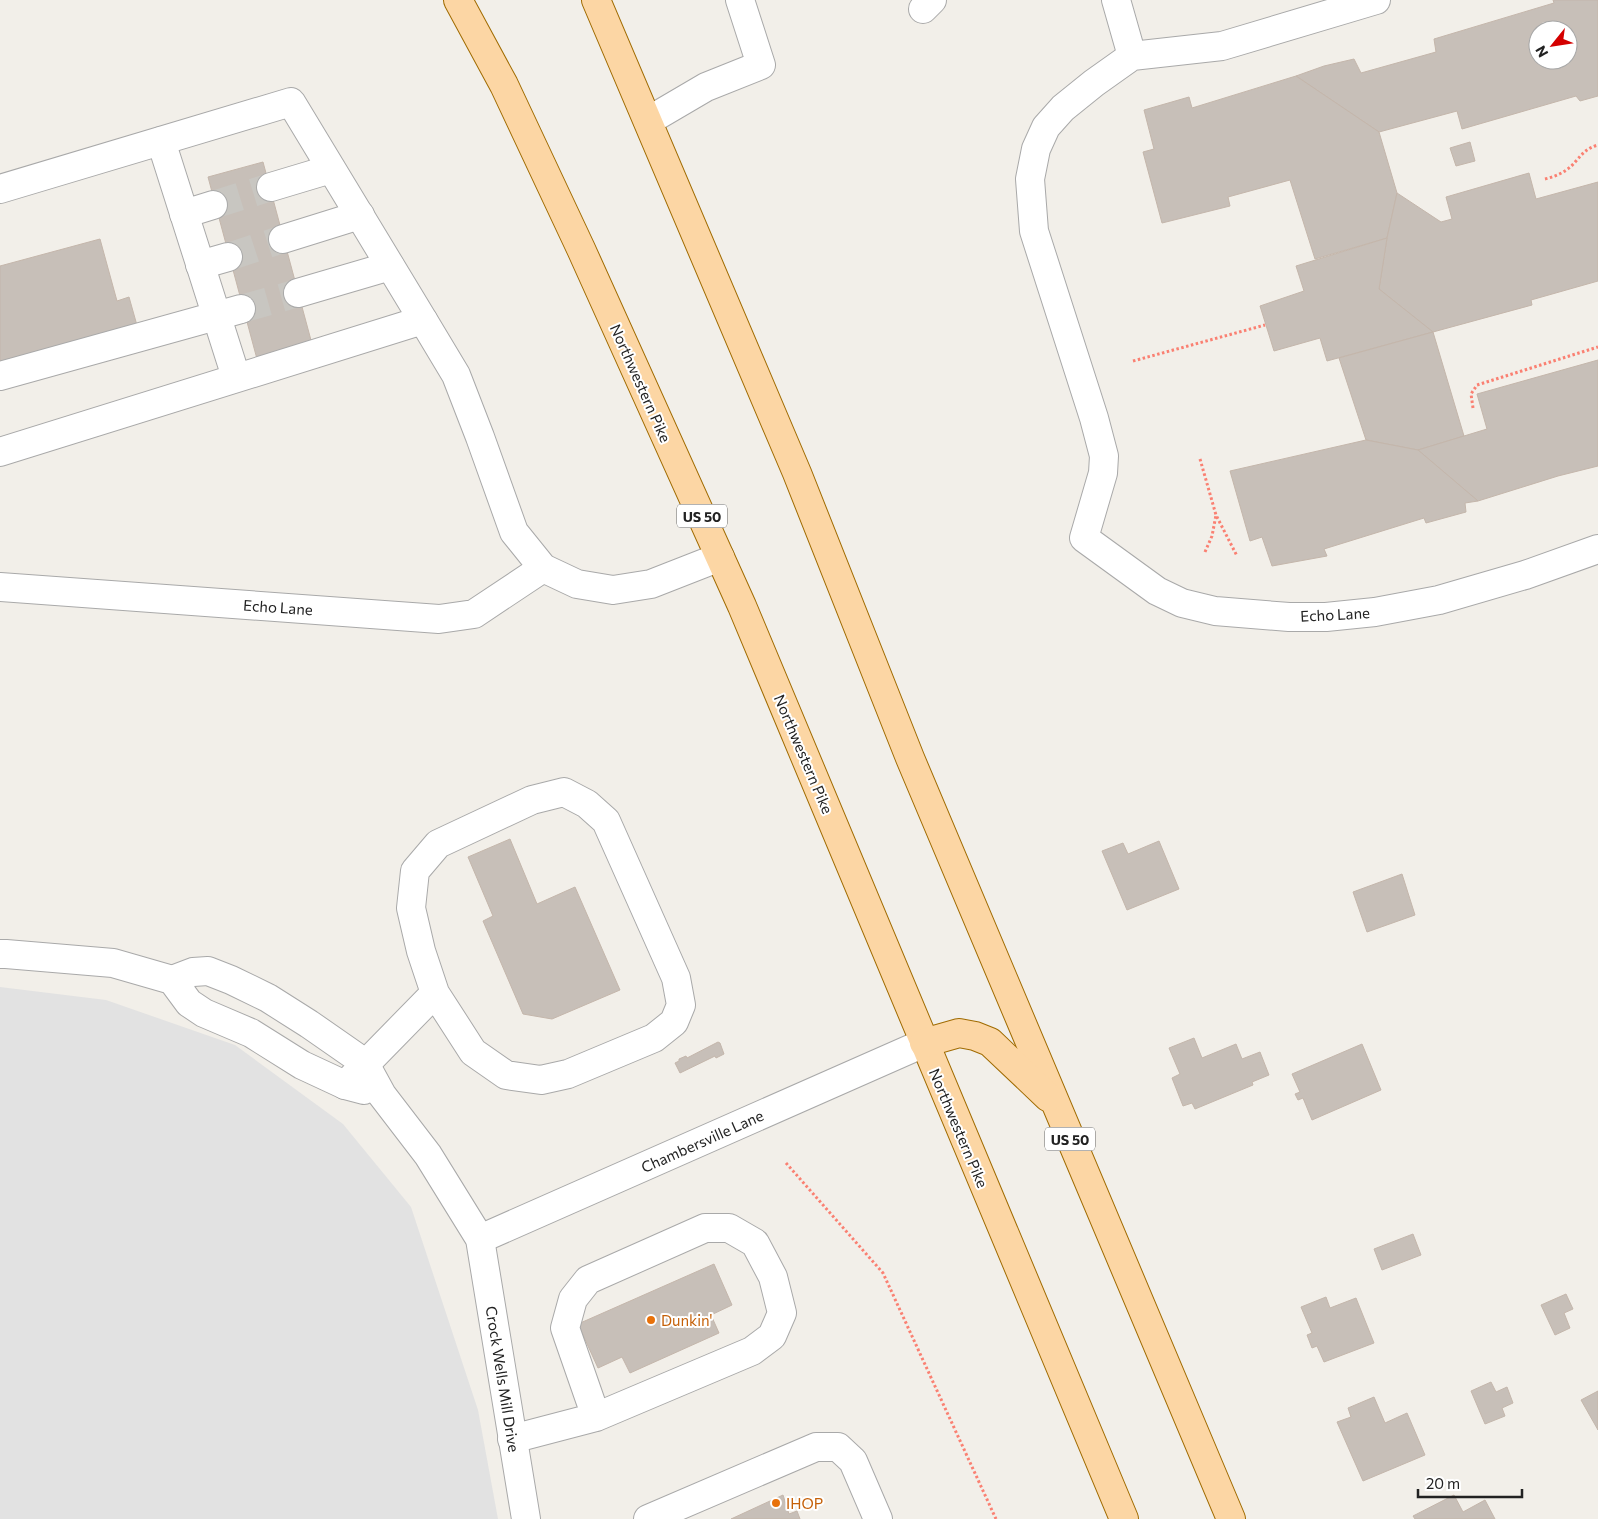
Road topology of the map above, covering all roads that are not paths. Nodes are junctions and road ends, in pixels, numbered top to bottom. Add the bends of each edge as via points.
1 (458, 0) edge
2 (596, 0) edge
3 (740, 0) edge
4 (1116, 0) edge
5 (1376, 0) edge
6 (1132, 56) junction
7 (648, 121) junction
8 (161, 140) junction
9 (331, 169) junction
10 (271, 187) tunnel mouth
11 (0, 189) edge
12 (213, 205) tunnel mouth
13 (184, 214) junction
14 (360, 215) junction
15 (283, 239) tunnel mouth
16 (228, 257) tunnel mouth
17 (200, 265) junction
18 (390, 266) junction
19 (298, 293) tunnel mouth
20 (228, 313) junction
21 (423, 320) junction
22 (0, 376) edge
23 (236, 377) junction
24 (0, 452) edge
25 (1598, 549) edge
26 (720, 557) junction
27 (543, 568) junction
28 (0, 587) edge
29 (0, 954) edge
30 (172, 980) junction
31 (435, 993) junction
32 (924, 1042) junction
33 (355, 1075) junction
34 (1055, 1104) junction
35 (480, 1239) junction
36 (596, 1417) junction
37 (512, 1439) junction
38 (526, 1519) edge
39 (648, 1519) edge
40 (878, 1519) edge
41 (1124, 1519) edge
42 (1231, 1519) edge

1 - 26 main road, Northwestern Pike / US 50 via 504,85 577,240
2 - 7 main road, US 50
3 - 7 street via 761,65 706,87
4 - 6 street
5 - 6 street via 1222,46
6 - 25 street, Echo Lane via 1075,98 1046,127 1036,150 1030,180 1034,231 1104,456 1103,472 1084,538 1157,592 1182,603 1215,611 1326,618 1439,600
7 - 34 main road, US 50 via 797,473 910,758
8 - 9 street via 291,102
8 - 11 street
8 - 13 street
9 - 10 street
9 - 14 street
12 - 13 street
13 - 17 street
14 - 15 street
14 - 18 street
16 - 17 street
17 - 20 street
18 - 19 street
18 - 21 street
20 - 22 street
20 - 23 street
21 - 23 street
21 - 27 street via 456,375 514,532
23 - 24 street
26 - 27 street via 651,584 613,590 577,584
26 - 32 main road, Northwestern Pike / US 50
27 - 28 street, Echo Lane via 474,614 439,618
29 - 30 street via 113,963
30 - 33 street via 189,1003 251,1033 302,1065
30 - 33 street via 208,971 268,998 356,1056
31 - 31 street via 473,1052 506,1075 541,1080 568,1074 654,1038 674,1022 681,1005 676,978 606,821 586,804 564,792 532,800 438,844 415,871 411,908
31 - 33 street
32 - 34 main road via 959,1033 990,1042
32 - 35 street, Chambersville Lane
32 - 41 main road, Northwestern Pike / US 50
33 - 35 street via 382,1095 428,1155
34 - 42 main road, US 50
35 - 37 street, Crock Wells Mill Drive
36 - 36 street via 752,1351 772,1336 782,1313 773,1277 755,1243 729,1228 705,1228 588,1280 573,1299 565,1328
36 - 37 street
37 - 38 street, Crock Wells Mill Drive
39 - 40 street via 816,1447 838,1447 853,1462

